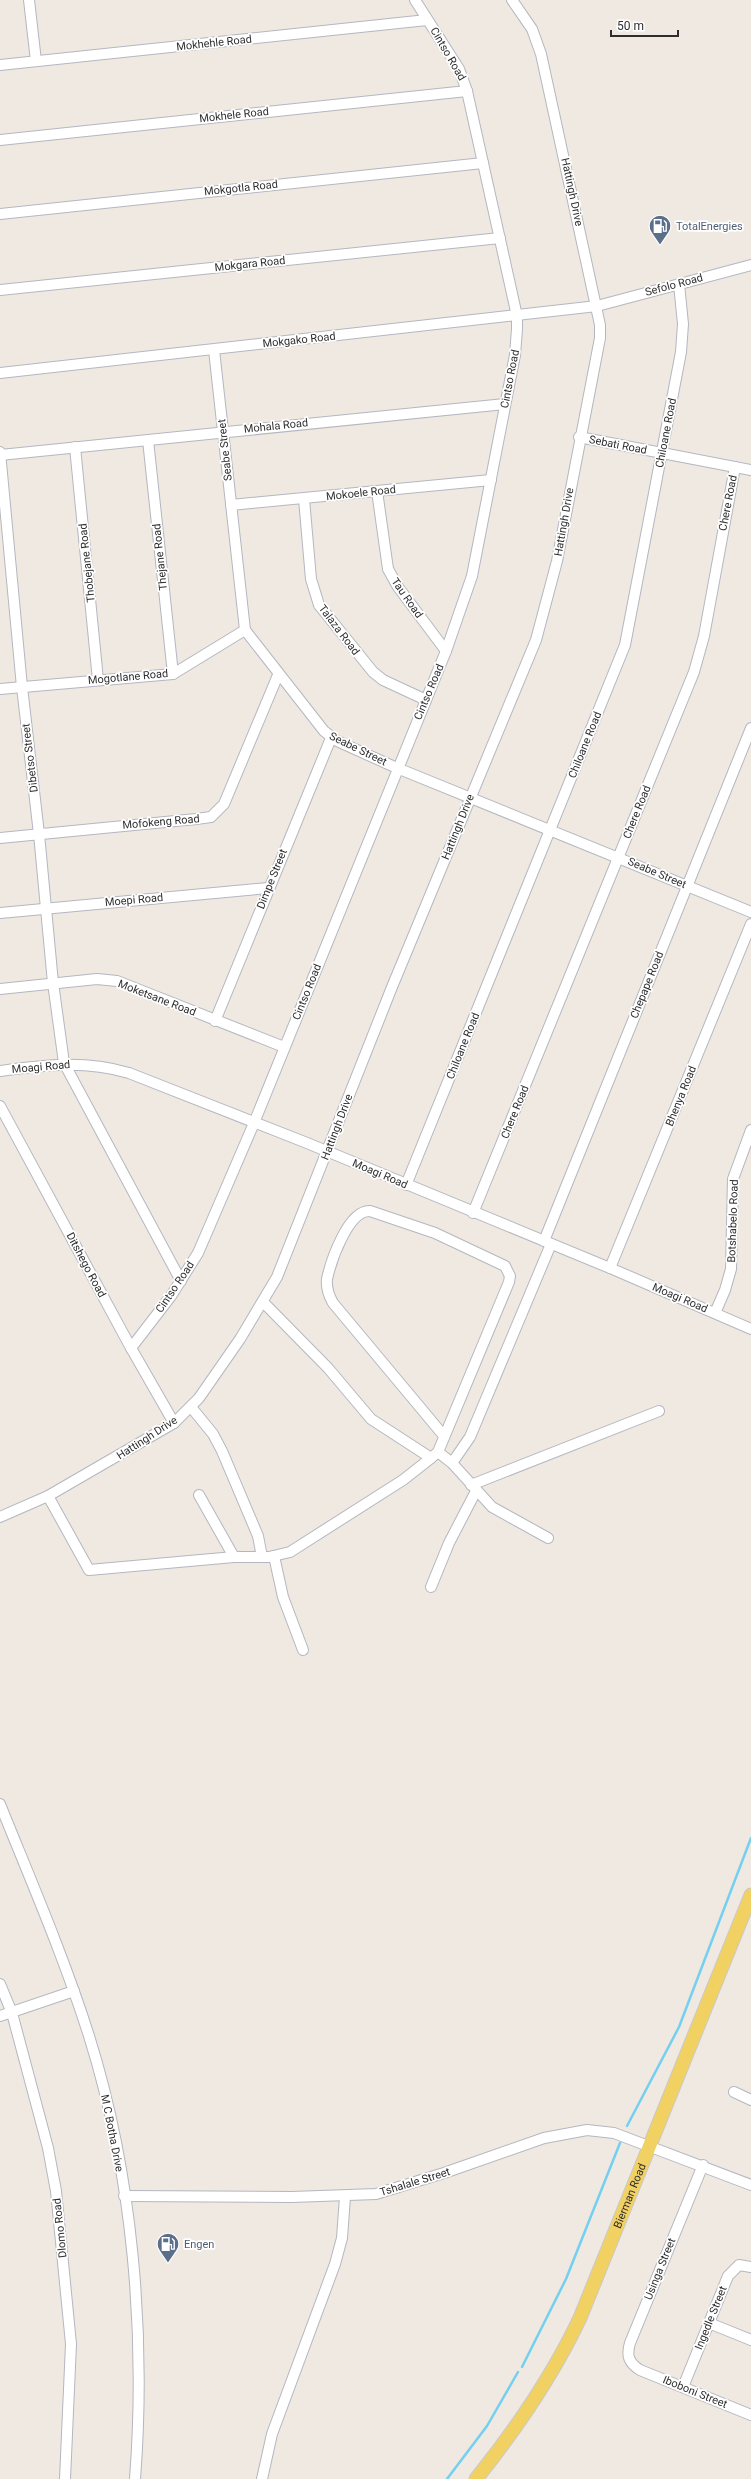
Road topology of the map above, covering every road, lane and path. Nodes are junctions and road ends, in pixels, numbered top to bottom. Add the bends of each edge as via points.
1 (29, 0) edge
2 (415, 0) edge
3 (512, 0) edge
4 (427, 20) junction
5 (36, 61) junction
6 (0, 65) edge
7 (467, 91) junction
8 (0, 140) edge
9 (483, 163) junction
10 (0, 214) edge
11 (500, 238) junction
12 (751, 265) edge
13 (679, 284) junction
14 (0, 290) edge
15 (597, 306) junction
16 (517, 316) junction
17 (214, 350) junction
18 (0, 372) edge
19 (505, 404) junction
20 (223, 431) junction
21 (580, 437) junction
22 (148, 440) junction
23 (75, 447) junction
24 (0, 452) edge
25 (663, 454) junction
26 (0, 455) edge
27 (735, 467) junction
28 (751, 470) edge
29 (491, 480) junction
30 (377, 491) junction
31 (304, 499) junction
32 (231, 505) junction
33 (245, 630) junction
34 (446, 651) junction
35 (173, 674) junction
36 (278, 675) junction
37 (98, 680) junction
38 (22, 687) junction
39 (0, 689) edge
40 (426, 700) junction
41 (751, 728) edge
42 (331, 738) junction
43 (397, 768) junction
44 (471, 796) junction
45 (552, 830) junction
46 (39, 834) junction
47 (0, 838) edge
48 (619, 857) junction
49 (687, 885) junction
50 (268, 888) junction
51 (45, 908) junction
52 (751, 912) edge
53 (0, 913) edge
54 (751, 924) edge
55 (54, 983) junction
56 (0, 989) edge
57 (216, 1021) junction
58 (284, 1047) junction
59 (64, 1063) junction
60 (0, 1071) edge
61 (0, 1106) edge
62 (254, 1123) junction
63 (751, 1130) edge
64 (328, 1152) junction
65 (406, 1185) junction
66 (474, 1213) junction
67 (548, 1243) junction
68 (610, 1268) junction
69 (181, 1281) junction
70 (263, 1302) junction
71 (715, 1313) junction
72 (751, 1329) edge
73 (131, 1348) junction
74 (191, 1407) junction
75 (659, 1411) dead end
76 (174, 1423) junction
77 (444, 1436) junction
78 (434, 1455) junction
79 (452, 1463) junction
80 (473, 1488) junction
81 (199, 1495) dead end
82 (48, 1496) junction
83 (0, 1517) edge
84 (548, 1538) dead end
85 (274, 1556) junction
86 (234, 1557) junction
87 (262, 1557) junction
88 (431, 1586) dead end
89 (304, 1650) dead end
90 (0, 1804) edge
91 (751, 1895) edge
92 (751, 1909) edge
93 (0, 1984) edge
94 (74, 1991) junction
95 (12, 2013) junction
96 (0, 2016) edge
97 (734, 2092) dead end
98 (751, 2100) edge
99 (652, 2146) junction
100 (703, 2165) junction
101 (751, 2185) edge
102 (124, 2196) junction
103 (345, 2197) junction
104 (751, 2267) edge
105 (709, 2323) junction
106 (751, 2340) edge
107 (640, 2370) joint
108 (683, 2387) junction
109 (751, 2415) edge
110 (65, 2479) edge
111 (135, 2479) edge
112 (262, 2479) edge
113 (476, 2479) edge
114 (481, 2479) edge

1 - 5 street
2 - 4 street, Cintso Road
3 - 15 street, Hattingh Drive via 532,29 541,54
4 - 5 street, Mokhehle Road
4 - 7 street, Cintso Road via 459,69
5 - 6 street, Mokhehle Road
7 - 8 street, Mokhele Road
7 - 9 street, Cintso Road
9 - 10 street, Mokgotla Road
9 - 11 street, Cintso Road
11 - 14 street, Mokgara Road
11 - 16 street, Cintso Road
12 - 13 street, Sefolo Road
13 - 15 street, Sefolo Road
13 - 25 street, Chiloane Road via 684,338
15 - 16 street, Mokgako Road
15 - 21 street, Hattingh Drive via 600,338
16 - 17 street, Mokgako Road
16 - 19 street, Cintso Road via 517,342
17 - 18 street, Mokgako Road
17 - 20 street, Seabe Street
19 - 20 street, Mohala Road
19 - 29 street, Cintso Road
20 - 22 street, Mohala Road
20 - 32 street, Seabe Street
21 - 25 street, Sebati Road
21 - 44 street, Hattingh Drive via 544,618
22 - 23 street, Mohala Road
22 - 35 street, Thejane Road
23 - 26 street, Mohala Road
23 - 37 street, Thobejane Road
24 - 26 street, Dibetso Street
25 - 27 street, Sebati Road
25 - 45 street, Chiloane Road via 625,645
26 - 38 street, Dibetso Street
27 - 28 street, Sebati Road
27 - 48 street, Chere Road via 704,636 694,672
29 - 30 street, Mokoele Road
29 - 34 street, Cintso Road via 472,576
30 - 31 street, Mokoele Road
30 - 34 street, Tau Road via 388,569 398,587
31 - 32 street, Mokoele Road
31 - 40 street, Talaza Road via 311,579 319,605 373,672 383,680
32 - 33 street, Seabe Street
33 - 35 street, Mogotlane Road
33 - 36 street, Seabe Street
34 - 40 street, Cintso Road
35 - 37 street, Mogotlane Road
36 - 42 street, Seabe Street
36 - 46 street, Mofokeng Road via 224,804 215,814 196,819
37 - 38 street, Mogotlane Road
38 - 39 street, Mogotlane Road
38 - 46 street, Dibetso Street
40 - 43 street, Cintso Road
41 - 49 street, Chepape Road
42 - 43 street, Seabe Street
42 - 50 street, Dimpe Street
43 - 44 street, Seabe Street
43 - 58 street, Cintso Road
44 - 45 street, Seabe Street
44 - 64 street, Hattingh Drive via 392,987
45 - 48 street, Seabe Street
45 - 65 street, Chiloane Road
46 - 47 street, Mofokeng Road
46 - 51 street, Dibetso Street
48 - 49 street, Seabe Street
48 - 66 street, Chere Road
49 - 52 street, Seabe Street
49 - 67 street, Chepape Road
50 - 51 street, Moepi Road
50 - 57 street, Dimpe Street
51 - 53 street, Moepi Road
51 - 55 street, Dibetso Street
54 - 68 street, Bhenya Road
55 - 56 street, Moketsane Road
55 - 57 street, Moketsane Road via 97,979 117,981
55 - 59 street, Dibetso Street
57 - 58 street, Moketsane Road
58 - 62 street, Cintso Road
59 - 60 street, Moagi Road
59 - 62 street, Moagi Road via 129,1073
59 - 69 street
61 - 73 street, Ditshego Road
62 - 64 street, Moagi Road
62 - 69 street, Cintso Road via 198,1253
63 - 71 street, Botshabelo Road via 733,1179 731,1269
64 - 65 street, Moagi Road
64 - 70 street, Hattingh Drive via 290,1248
65 - 66 street, Moagi Road
66 - 67 street, Moagi Road
67 - 68 street, Moagi Road
67 - 79 street, Chepape Road via 470,1437
68 - 71 street, Moagi Road
69 - 73 street, Cintso Road
70 - 74 street, Hattingh Drive
70 - 78 street via 328,1368 371,1419
71 - 72 street, Moagi Road
73 - 76 street, Ditshego Road
74 - 76 street, Hattingh Drive
74 - 87 street via 213,1434 222,1451 258,1536
75 - 80 street
76 - 82 street, Hattingh Drive
77 - 77 street via 509,1282 508,1271 499,1263 435,1233 376,1212 364,1211 353,1219 336,1250 327,1279 329,1296
77 - 78 street
78 - 79 street
78 - 85 street via 403,1480 310,1542 290,1552
79 - 80 street
80 - 84 street via 492,1507
80 - 88 street
81 - 86 street
82 - 83 street, Hattingh Drive
82 - 86 street via 89,1570
85 - 87 street
85 - 89 street via 283,1597
86 - 87 street
90 - 94 street, M C Botha Drive
91 - 99 main road, Bierman Road
92 - 99 main road, Bierman Road
93 - 95 street, Dlomo Road
94 - 95 street
94 - 102 street, M C Botha Drive via 105,2098
95 - 96 street
95 - 110 street, Dlomo Road via 48,2148 56,2191 71,2338
97 - 98 street
99 - 100 street, Tshalale Street
99 - 103 street, Tshalale Street via 614,2133 577,2130 544,2138 390,2191
99 - 113 main road, Bierman Road via 564,2351 513,2434
99 - 114 main road, Bierman Road via 588,2312 569,2354 517,2436
100 - 101 street, Tshalale Street
100 - 107 street, Usinga Street via 627,2351 630,2362
102 - 103 street, Tshalale Street
102 - 111 street, M C Botha Drive via 140,2360
103 - 112 street via 342,2238 335,2264 272,2434
104 - 105 street, Ingedle Street via 739,2265 732,2270
105 - 106 street
105 - 108 street, Ingedle Street
107 - 108 street, Iboboni Street
108 - 109 street, Iboboni Street

